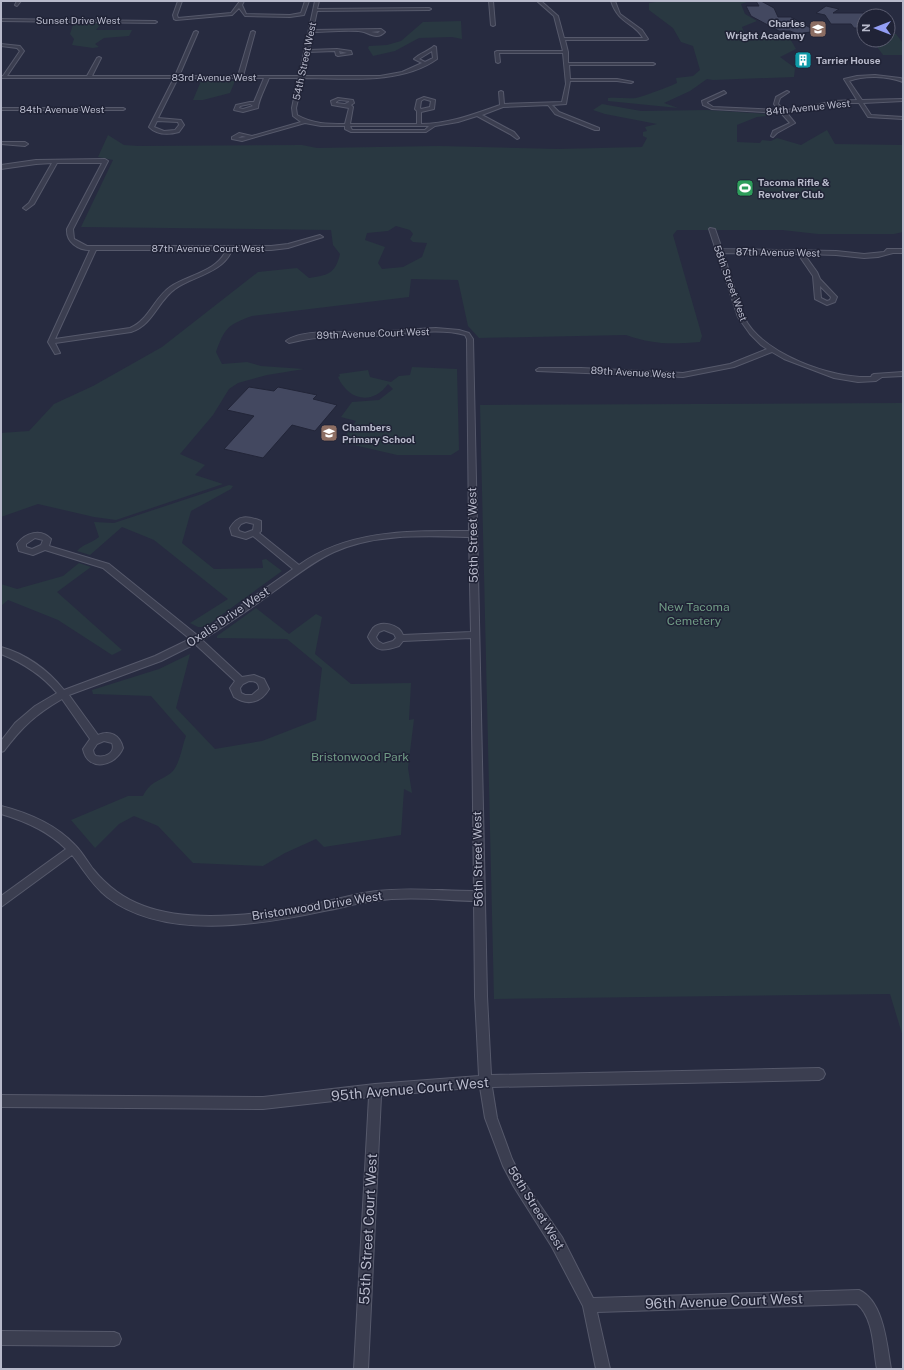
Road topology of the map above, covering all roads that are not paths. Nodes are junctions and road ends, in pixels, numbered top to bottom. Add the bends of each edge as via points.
1 (180, 1) edge
2 (307, 1) edge
3 (317, 1) edge
4 (491, 1) edge
5 (539, 1) edge
6 (613, 1) edge
7 (241, 3) edge
8 (429, 9) dead end
9 (315, 10) junction
10 (1, 20) edge
11 (156, 22) dead end
12 (494, 25) dead end
13 (311, 30) junction
14 (366, 31) dead end
15 (196, 32) dead end
16 (253, 32) dead end
17 (563, 39) junction
18 (1, 45) edge
19 (337, 50) dead end
20 (307, 51) junction
21 (566, 52) junction
22 (99, 58) dead end
23 (498, 62) dead end
24 (425, 63) junction
25 (567, 64) junction
26 (653, 64) dead end
27 (3, 77) edge
28 (90, 77) junction
29 (176, 77) junction
30 (240, 77) junction
31 (267, 77) junction
32 (301, 77) junction
33 (568, 80) junction
34 (903, 81) edge
35 (631, 82) dead end
36 (500, 92) dead end
37 (724, 92) dead end
38 (787, 92) dead end
39 (903, 100) edge
40 (860, 101) junction
41 (255, 104) dead end
42 (549, 104) junction
43 (348, 105) dead end
44 (502, 106) junction
45 (1, 109) edge
46 (123, 109) dead end
47 (420, 110) dead end
48 (781, 111) junction
49 (479, 116) junction
50 (903, 118) edge
51 (156, 119) junction
52 (305, 122) junction
53 (349, 125) junction
54 (418, 125) junction
55 (434, 125) junction
56 (597, 129) dead end
57 (773, 136) dead end
58 (250, 137) dead end
59 (517, 138) dead end
60 (1, 143) edge
61 (25, 144) dead end
62 (55, 162) junction
63 (1, 167) edge
64 (26, 208) dead end
65 (712, 230) dead end
66 (320, 237) dead end
67 (230, 248) junction
68 (94, 249) junction
69 (719, 251) junction
70 (903, 251) edge
71 (800, 252) junction
72 (814, 260) junction
73 (817, 280) dead end
74 (457, 331) joint
75 (289, 341) dead end
76 (52, 342) junction
77 (771, 350) junction
78 (57, 353) dead end
79 (539, 370) dead end
80 (903, 374) edge
81 (254, 534) dead end
82 (473, 534) junction
83 (45, 547) dead end
84 (298, 569) junction
85 (474, 635) junction
86 (400, 638) dead end
87 (196, 639) junction
88 (1, 650) edge
89 (240, 681) dead end
90 (62, 693) junction
91 (96, 740) dead end
92 (1, 748) edge
93 (1, 810) edge
94 (73, 849) junction
95 (479, 896) junction
96 (1, 902) edge
97 (819, 1074) dead end
98 (485, 1082) junction
99 (375, 1090) junction
100 (1, 1102) edge
101 (589, 1305) junction
102 (1, 1338) edge
103 (114, 1339) dead end
104 (361, 1369) edge
105 (603, 1369) edge
106 (884, 1369) edge

1 - 7 street via 176,19 232,14
2 - 7 street via 304,13 293,16 247,15 244,14
3 - 9 street, 54th Street West
4 - 12 street
5 - 17 street via 556,16
6 - 17 street via 619,16 641,30 646,38
8 - 9 street
9 - 13 street, 54th Street West
10 - 11 street, Sunset Drive West
13 - 14 street
13 - 20 street, 54th Street West
15 - 29 street
16 - 30 street
17 - 21 street
18 - 27 street via 18,47 22,51
19 - 20 street
20 - 32 street, 54th Street West
21 - 23 street via 497,52
21 - 25 street
22 - 28 street
24 - 24 street via 416,59 434,48 435,59
24 - 32 street, 83rd Avenue West via 403,73 387,76
25 - 26 street
25 - 33 street
27 - 28 street, 83rd Avenue West
28 - 29 street, 83rd Avenue West
29 - 30 street, 83rd Avenue West
29 - 51 street
30 - 31 street, 83rd Avenue West
31 - 32 street, 83rd Avenue West
31 - 41 street
32 - 52 street, 54th Street West via 293,113
33 - 35 street
33 - 42 street via 564,103
34 - 40 street via 879,76 847,79
36 - 44 street
37 - 48 street, 84th Avenue West via 704,101 706,106 758,112
38 - 48 street via 776,100
39 - 40 street, 84th Avenue West
40 - 48 street, 84th Avenue West via 826,103
40 - 50 street via 871,116
42 - 44 street
42 - 56 street via 557,113
43 - 53 street via 351,107
44 - 49 street
45 - 46 street, 84th Avenue West
47 - 54 street
48 - 57 street via 793,123 775,132
49 - 55 street
49 - 59 street
51 - 51 street via 179,121 182,125 175,132 162,132 151,127
52 - 53 street
52 - 58 street
53 - 54 street
53 - 55 street via 350,131 401,132 426,132
54 - 55 street
60 - 61 street
62 - 63 street
62 - 64 street via 31,204
62 - 68 street, 87th Avenue Court West via 105,161 69,233 73,242
65 - 69 street, 58th Street West
66 - 67 street, 87th Avenue Court West via 280,248
67 - 68 street, 87th Avenue Court West
67 - 76 street via 229,255 222,262 166,293 141,326 131,330
68 - 76 street
69 - 71 street, 87th Avenue West
69 - 77 street, 58th Street West via 744,322 757,339
70 - 72 street, 87th Avenue West via 864,256 836,253
71 - 72 street
71 - 72 street, 87th Avenue West
72 - 73 street
74 - 75 street, 89th Avenue Court West via 315,335
74 - 82 street, 56th Street West via 467,334 470,339
76 - 78 street
77 - 79 street, 89th Avenue West via 732,366 683,375
77 - 80 street, 58th Street West via 839,377 858,380
81 - 84 street
82 - 84 street, Oxalis Drive West via 396,534 366,538 329,550
82 - 85 street, 56th Street West
83 - 87 street via 106,566
84 - 87 street, Oxalis Drive West
85 - 86 street
85 - 95 street, 56th Street West
87 - 89 street
87 - 90 street, Oxalis Drive West via 148,663
88 - 90 street via 34,665 50,678
90 - 91 street
90 - 92 street, Oxalis Drive West via 26,718
93 - 94 street, Bristonwood Drive West via 44,827
94 - 95 street, Bristonwood Drive West via 104,888 121,901 145,912 173,919 234,919 264,916 383,895
94 - 96 street
95 - 98 street, 56th Street West
97 - 98 street, 95th Avenue Court West
98 - 99 street, 95th Avenue Court West
98 - 101 street, 56th Street West via 491,1118 507,1162 557,1242
99 - 100 street, 95th Avenue Court West via 263,1103
99 - 104 street, 55th Street Court West
101 - 105 street, 56th Street West
101 - 106 street, 96th Avenue Court West via 859,1297 871,1311
102 - 103 street

